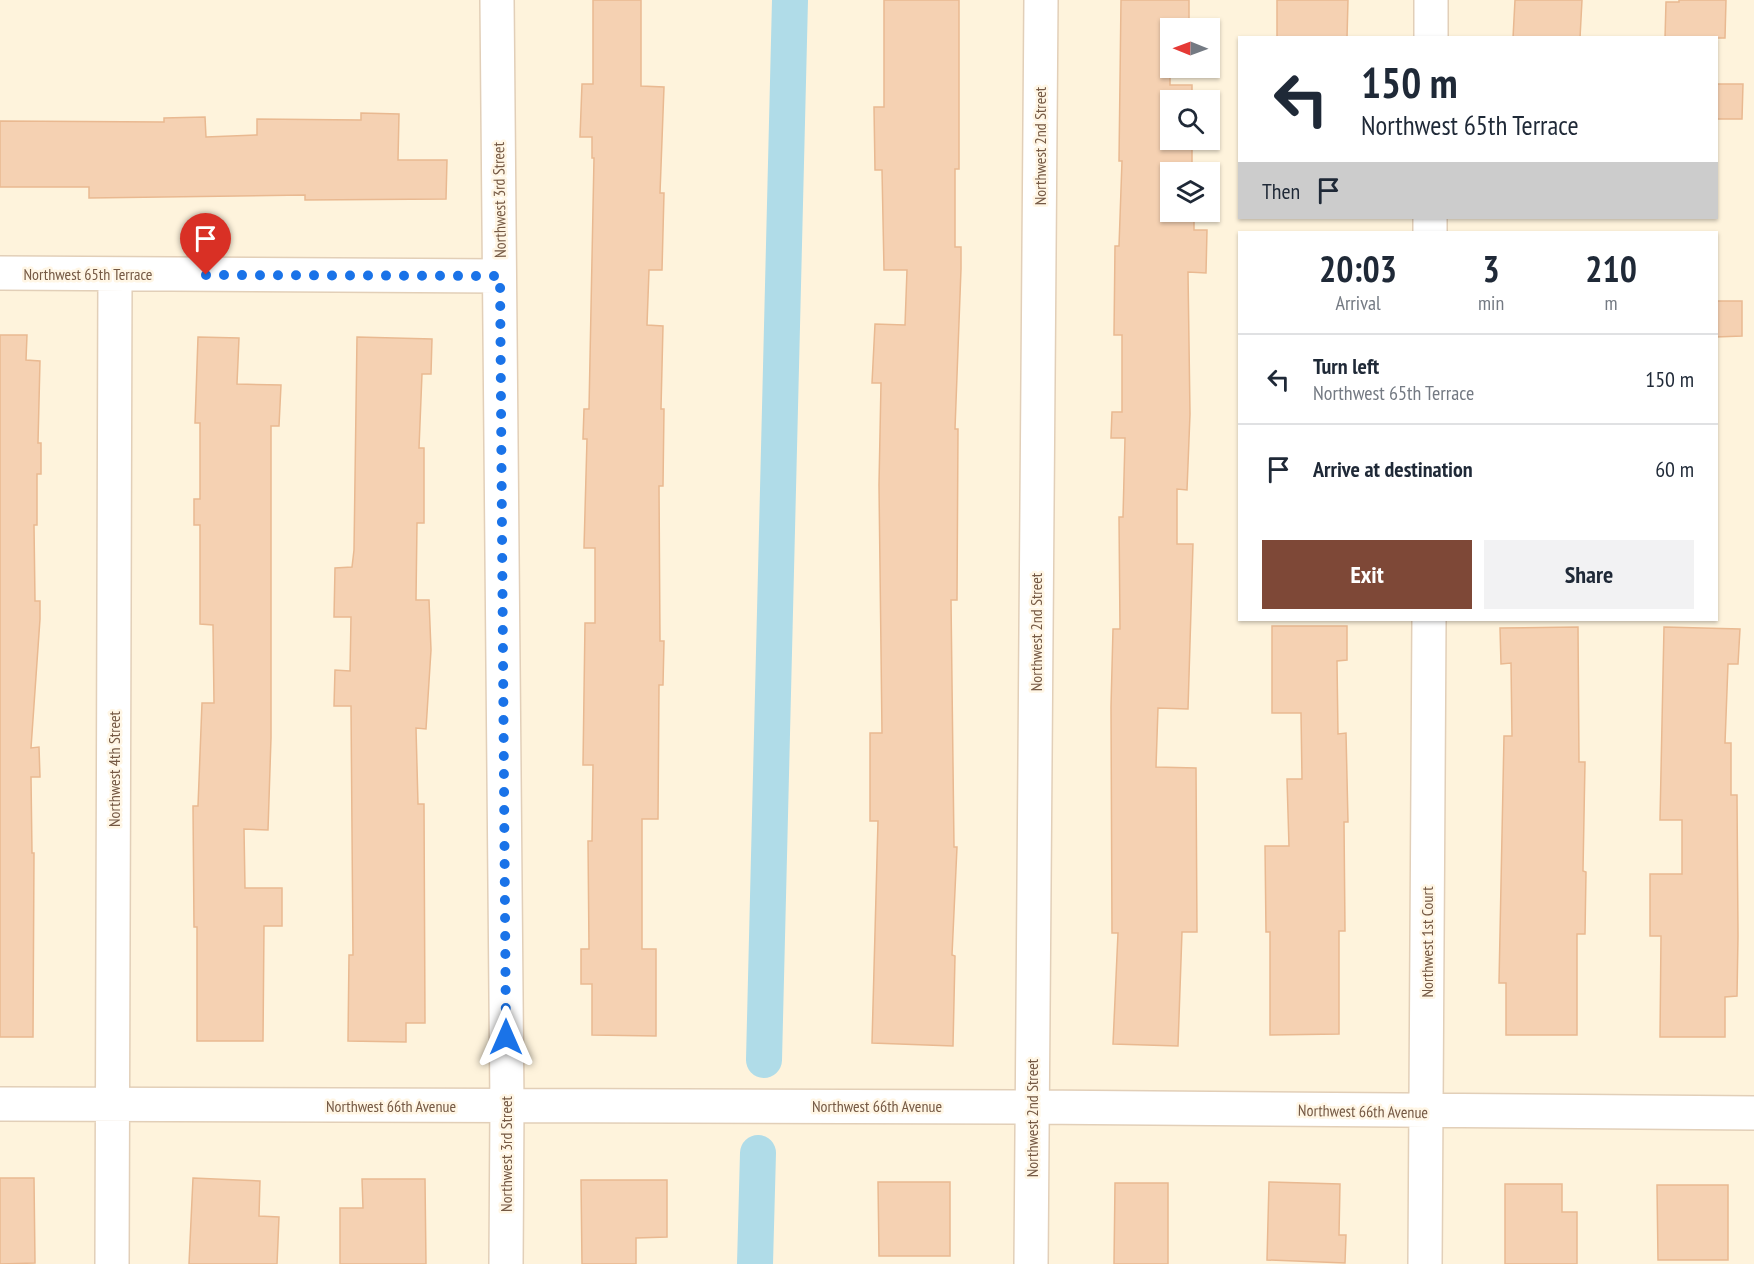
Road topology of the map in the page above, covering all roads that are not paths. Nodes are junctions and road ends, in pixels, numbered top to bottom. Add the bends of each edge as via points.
1 (497, 0) edge
2 (1041, 0) edge
3 (1431, 0) edge
4 (1431, 36) edge
5 (0, 273) edge
6 (115, 275) junction
7 (500, 276) junction
8 (1429, 621) edge
9 (0, 1104) edge
10 (113, 1104) junction
11 (507, 1106) junction
12 (1032, 1107) junction
13 (1426, 1112) junction
14 (1754, 1113) edge
15 (112, 1264) edge
16 (506, 1264) edge
17 (1032, 1264) edge
18 (1425, 1264) edge

1 - 7 street, Northwest 3rd Street
2 - 12 street, Northwest 2nd Street
3 - 4 street
5 - 6 street, Northwest 65th Terrace
6 - 7 street, Northwest 65th Terrace
6 - 10 street, Northwest 4th Street
7 - 11 street, Northwest 3rd Street
8 - 13 street, Northwest 1st Court
9 - 10 street, Northwest 66th Avenue
10 - 11 street, Northwest 66th Avenue
10 - 15 street, Northwest 4th Street
11 - 12 street, Northwest 66th Avenue
11 - 16 street, Northwest 3rd Street
12 - 13 street, Northwest 66th Avenue
12 - 17 street, Northwest 2nd Street
13 - 14 street, Northwest 66th Avenue
13 - 18 street, Northwest 1st Court

